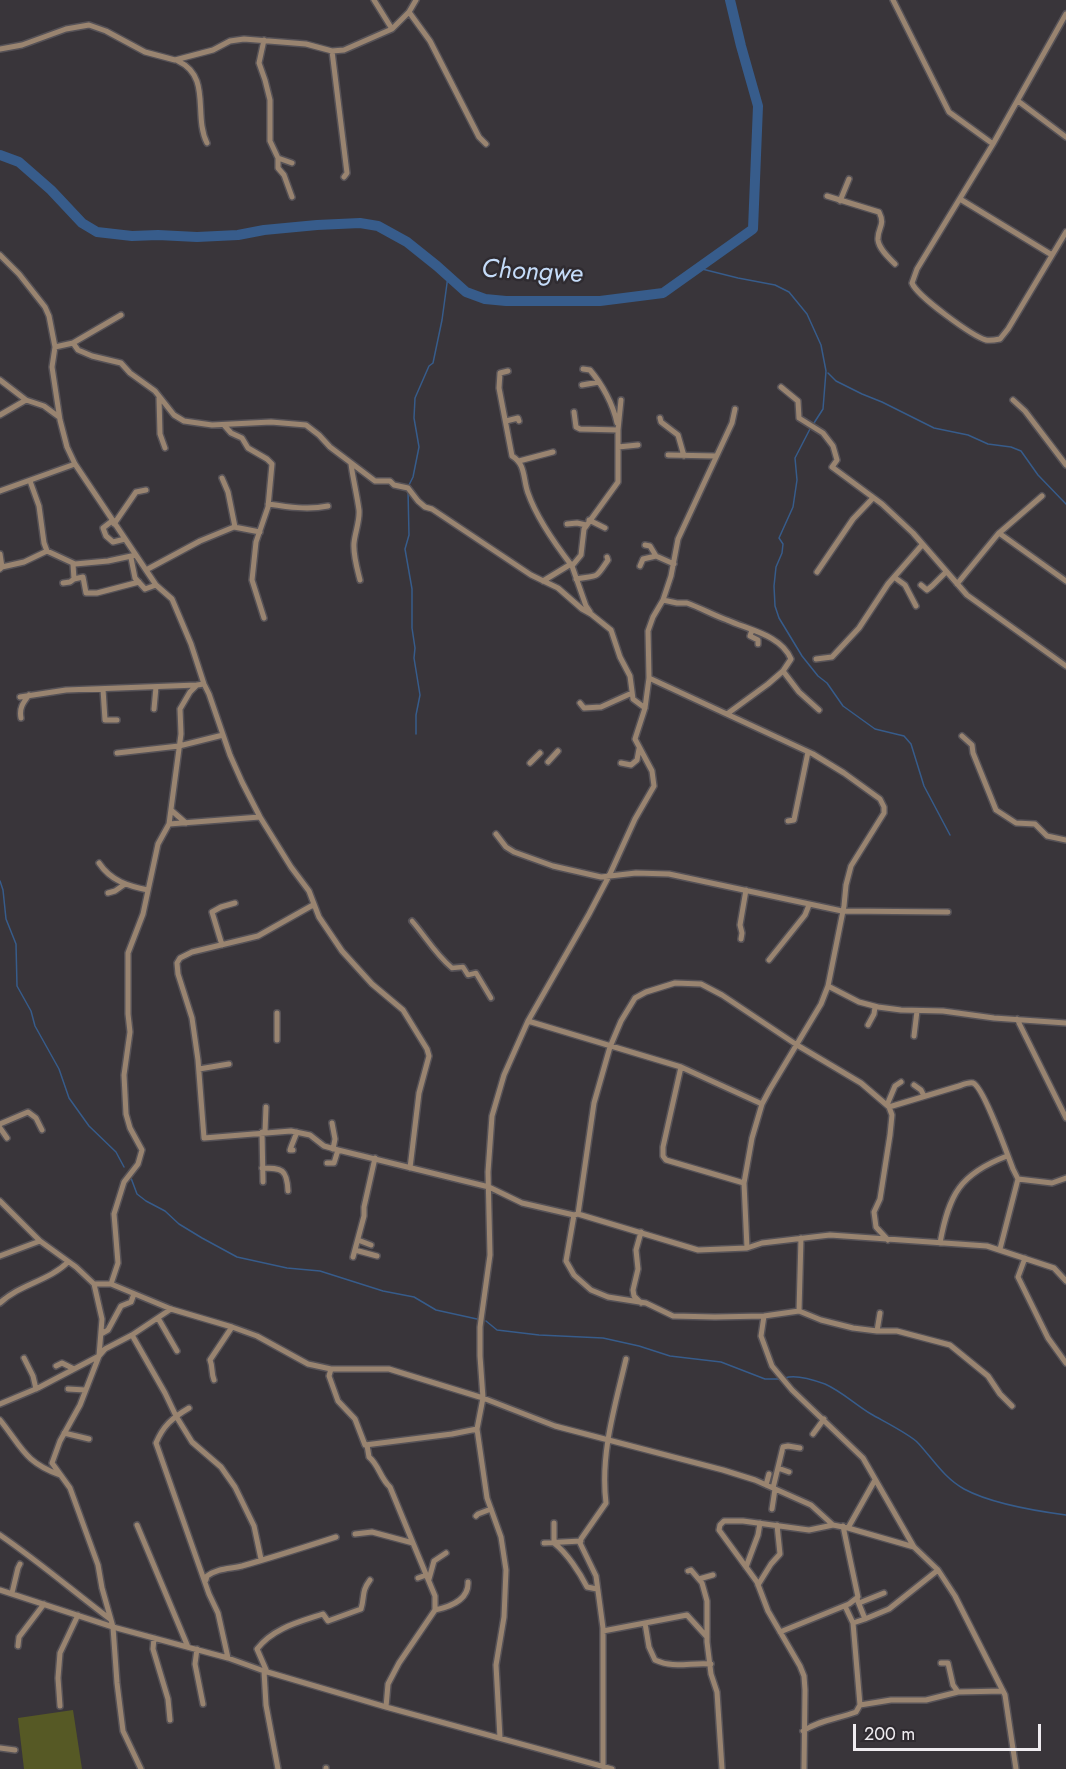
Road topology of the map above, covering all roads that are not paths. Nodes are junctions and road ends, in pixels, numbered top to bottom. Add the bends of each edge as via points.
1 (374, 0) edge
2 (416, 0) edge
3 (893, 0) edge
4 (409, 12) junction
5 (1066, 15) edge
6 (392, 29) junction
7 (264, 40) junction
8 (0, 49) edge
9 (332, 51) junction
10 (177, 60) junction
11 (1018, 101) junction
12 (1066, 136) edge
13 (207, 143) dead end
14 (486, 144) dead end
15 (993, 144) junction
16 (278, 158) junction
17 (292, 163) dead end
18 (344, 177) dead end
19 (849, 179) dead end
20 (827, 196) dead end
21 (292, 197) dead end
22 (960, 199) junction
23 (840, 201) junction
24 (1066, 232) edge
25 (0, 255) edge
26 (1052, 255) junction
27 (895, 264) dead end
28 (121, 315) dead end
29 (73, 343) junction
30 (55, 347) junction
31 (583, 369) dead end
32 (508, 371) dead end
33 (0, 380) edge
34 (599, 382) junction
35 (582, 385) dead end
36 (782, 387) dead end
37 (159, 397) junction
38 (621, 399) dead end
39 (26, 400) junction
40 (1013, 400) dead end
41 (735, 409) dead end
42 (574, 412) dead end
43 (0, 415) edge
44 (59, 417) junction
45 (660, 418) dead end
46 (506, 421) junction
47 (519, 421) dead end
48 (224, 425) junction
49 (618, 429) junction
50 (638, 446) dead end
51 (618, 447) junction
52 (165, 448) dead end
53 (553, 452) dead end
54 (668, 455) dead end
55 (684, 456) junction
56 (716, 456) junction
57 (519, 461) junction
58 (75, 464) junction
59 (351, 464) junction
60 (1066, 465) edge
61 (222, 478) dead end
62 (30, 481) junction
63 (146, 489) dead end
64 (0, 491) edge
65 (1042, 496) dead end
66 (873, 498) junction
67 (268, 504) junction
68 (328, 506) dead end
69 (113, 522) junction
70 (588, 523) junction
71 (567, 524) dead end
72 (235, 527) junction
73 (605, 528) dead end
74 (260, 532) junction
75 (999, 533) junction
76 (125, 539) junction
77 (645, 545) dead end
78 (922, 545) junction
79 (47, 551) junction
80 (0, 554) edge
81 (133, 556) junction
82 (656, 556) junction
83 (607, 557) dead end
84 (73, 564) junction
85 (674, 564) junction
86 (571, 565) junction
87 (640, 566) dead end
88 (1, 568) edge
89 (146, 570) junction
90 (817, 572) dead end
91 (946, 572) junction
92 (894, 577) junction
93 (74, 579) junction
94 (576, 579) junction
95 (360, 580) dead end
96 (543, 580) junction
97 (1066, 581) edge
98 (139, 582) junction
99 (63, 583) dead end
100 (957, 584) junction
101 (156, 585) junction
102 (921, 585) dead end
103 (663, 600) junction
104 (916, 606) dead end
105 (591, 614) junction
106 (264, 618) dead end
107 (752, 630) junction
108 (758, 644) dead end
109 (816, 659) dead end
110 (1066, 666) edge
111 (783, 670) junction
112 (649, 678) junction
113 (204, 684) junction
114 (197, 685) junction
115 (156, 687) junction
116 (102, 689) junction
117 (632, 693) junction
118 (28, 695) junction
119 (20, 696) dead end
120 (580, 703) dead end
121 (645, 708) junction
122 (154, 709) dead end
123 (819, 710) dead end
124 (727, 714) junction
125 (21, 718) dead end
126 (117, 720) dead end
127 (223, 735) junction
128 (962, 736) dead end
129 (179, 746) junction
130 (640, 748) junction
131 (558, 751) dead end
132 (808, 752) junction
133 (117, 753) dead end
134 (540, 753) dead end
135 (548, 762) dead end
136 (530, 763) dead end
137 (621, 763) dead end
138 (171, 810) junction
139 (260, 817) junction
140 (788, 821) dead end
141 (186, 823) junction
142 (169, 824) junction
143 (496, 834) dead end
144 (1066, 840) edge
145 (99, 863) dead end
146 (609, 876) junction
147 (125, 884) junction
148 (746, 890) junction
149 (148, 891) junction
150 (108, 893) dead end
151 (235, 903) dead end
152 (313, 905) junction
153 (808, 905) junction
154 (842, 911) junction
155 (948, 912) dead end
156 (412, 921) dead end
157 (741, 939) dead end
158 (222, 945) junction
159 (769, 960) dead end
160 (828, 986) junction
161 (491, 998) dead end
162 (875, 1007) junction
163 (917, 1011) junction
164 (277, 1013) dead end
165 (1017, 1019) junction
166 (528, 1021) junction
167 (1066, 1023) edge
168 (868, 1025) dead end
169 (914, 1036) dead end
170 (277, 1040) dead end
171 (797, 1045) junction
172 (610, 1047) junction
173 (229, 1064) dead end
174 (681, 1067) junction
175 (199, 1070) junction
176 (901, 1082) dead end
177 (914, 1084) dead end
178 (924, 1096) junction
179 (762, 1104) junction
180 (888, 1106) junction
181 (266, 1107) dead end
182 (1066, 1118) edge
183 (332, 1123) dead end
184 (0, 1124) edge
185 (0, 1128) edge
186 (42, 1130) dead end
187 (263, 1132) junction
188 (297, 1132) junction
189 (7, 1138) dead end
190 (293, 1150) dead end
191 (336, 1150) junction
192 (1008, 1156) junction
193 (375, 1158) junction
194 (327, 1162) dead end
195 (262, 1168) junction
196 (410, 1168) junction
197 (1066, 1178) edge
198 (1018, 1179) junction
199 (263, 1182) dead end
200 (744, 1183) junction
201 (489, 1186) junction
202 (288, 1191) dead end
203 (0, 1201) edge
204 (576, 1215) junction
205 (641, 1232) junction
206 (801, 1238) junction
207 (358, 1240) junction
208 (888, 1240) junction
209 (40, 1241) junction
210 (940, 1243) junction
211 (371, 1245) dead end
212 (747, 1248) junction
213 (1000, 1249) junction
214 (355, 1250) junction
215 (0, 1256) edge
216 (353, 1257) dead end
217 (377, 1257) dead end
218 (1025, 1258) junction
219 (68, 1262) junction
220 (1066, 1281) edge
221 (94, 1284) junction
222 (111, 1284) junction
223 (134, 1294) junction
224 (0, 1303) edge
225 (641, 1303) junction
226 (171, 1309) junction
227 (799, 1311) junction
228 (880, 1313) dead end
229 (764, 1316) junction
230 (158, 1318) junction
231 (232, 1327) junction
232 (877, 1331) junction
233 (101, 1334) junction
234 (132, 1335) junction
235 (177, 1351) dead end
236 (99, 1356) junction
237 (24, 1358) dead end
238 (626, 1359) dead end
239 (1066, 1363) edge
240 (56, 1366) dead end
241 (74, 1369) junction
242 (331, 1369) junction
243 (214, 1380) dead end
244 (36, 1389) junction
245 (68, 1389) dead end
246 (85, 1390) junction
247 (483, 1398) junction
248 (0, 1404) edge
249 (1012, 1406) dead end
250 (189, 1408) dead end
251 (176, 1416) junction
252 (824, 1419) junction
253 (0, 1420) edge
254 (477, 1429) junction
255 (64, 1433) junction
256 (813, 1434) dead end
257 (89, 1439) dead end
258 (607, 1441) junction
259 (367, 1445) junction
260 (800, 1448) dead end
261 (778, 1468) junction
262 (789, 1472) dead end
263 (769, 1474) dead end
264 (62, 1475) junction
265 (875, 1480) junction
266 (766, 1485) junction
267 (774, 1489) junction
268 (491, 1509) junction
269 (772, 1509) dead end
270 (476, 1516) dead end
271 (554, 1523) dead end
272 (760, 1523) junction
273 (136, 1525) dead end
274 (777, 1525) junction
275 (833, 1525) junction
276 (846, 1527) junction
277 (355, 1534) dead end
278 (0, 1535) edge
279 (336, 1536) dead end
280 (581, 1541) junction
281 (413, 1543) junction
282 (544, 1543) dead end
283 (554, 1543) junction
284 (914, 1547) junction
285 (446, 1553) dead end
286 (420, 1558) junction
287 (261, 1559) junction
288 (434, 1561) junction
289 (20, 1564) dead end
290 (746, 1567) junction
291 (938, 1570) junction
292 (688, 1571) dead end
293 (713, 1575) dead end
294 (428, 1577) junction
295 (418, 1578) dead end
296 (370, 1580) dead end
297 (699, 1580) junction
298 (206, 1582) junction
299 (468, 1582) dead end
300 (758, 1585) junction
301 (597, 1589) junction
302 (0, 1590) edge
303 (12, 1593) junction
304 (884, 1593) dead end
305 (434, 1595) junction
306 (858, 1601) junction
307 (44, 1604) junction
308 (845, 1606) junction
309 (442, 1608) junction
310 (435, 1610) junction
311 (78, 1615) junction
312 (865, 1618) junction
313 (110, 1619) junction
314 (645, 1623) junction
315 (853, 1623) junction
316 (113, 1627) junction
317 (603, 1631) junction
318 (780, 1632) junction
319 (707, 1637) junction
320 (154, 1638) junction
321 (18, 1646) dead end
322 (188, 1647) junction
323 (197, 1649) junction
324 (228, 1658) junction
325 (941, 1663) dead end
326 (711, 1664) junction
327 (266, 1671) junction
328 (1003, 1691) junction
329 (958, 1692) junction
330 (203, 1704) dead end
331 (860, 1705) junction
332 (60, 1706) dead end
333 (386, 1707) junction
334 (170, 1720) dead end
335 (803, 1731) junction
336 (500, 1738) junction
337 (0, 1748) edge
338 (15, 1750) dead end
339 (603, 1766) junction
340 (141, 1769) edge
341 (278, 1769) edge
342 (612, 1769) edge
343 (722, 1769) edge
344 (804, 1769) edge
345 (1016, 1769) edge

1 - 6 street
2 - 4 street
3 - 15 street via 949,112
4 - 6 street
4 - 14 street via 430,41
5 - 11 street
6 - 9 street via 344,51
7 - 9 street
7 - 10 street via 230,41
7 - 16 street via 259,63 270,100 270,141
8 - 10 street via 89,24 145,52
9 - 18 street via 347,172
10 - 13 street via 194,71
11 - 12 street
11 - 15 street
15 - 22 street
16 - 17 street
16 - 21 street via 278,168
19 - 23 street
20 - 23 street
22 - 26 street
22 - 26 street via 912,283 933,305 986,340 1000,339 1008,329
23 - 27 street via 879,212 883,223 879,244
24 - 26 street
25 - 30 street via 45,307
28 - 29 street
29 - 30 street
29 - 37 street via 92,356 121,363
30 - 44 street via 52,367
31 - 34 street via 590,370
32 - 46 street via 500,374 499,388
33 - 39 street
34 - 35 street
34 - 49 street
36 - 66 street via 798,401 800,418 820,430 833,446 837,460 832,467
37 - 48 street via 184,421
37 - 52 street via 160,434
38 - 49 street
39 - 43 street
39 - 44 street
40 - 60 street
41 - 56 street
42 - 49 street via 576,427 580,429
44 - 58 street
45 - 55 street via 678,435
46 - 47 street
46 - 57 street via 512,456
48 - 59 street via 306,425
48 - 67 street via 272,464
49 - 51 street
50 - 51 street
51 - 70 street via 618,482
53 - 57 street
54 - 55 street
55 - 56 street
56 - 85 street via 678,539
57 - 86 street via 534,507
58 - 62 street
58 - 69 street
59 - 95 street via 359,509 354,542
59 - 96 street via 375,481 390,481 408,488 425,507
61 - 72 street
62 - 64 street
62 - 79 street
63 - 69 street via 136,492
65 - 75 street
66 - 78 street
66 - 90 street via 853,519
67 - 68 street via 291,508
67 - 74 street
69 - 76 street
69 - 76 street via 103,528 106,536 114,542
70 - 71 street
70 - 73 street
70 - 86 street via 581,555
72 - 74 street
72 - 89 street
74 - 106 street via 252,580
75 - 97 street
75 - 100 street
76 - 81 street
77 - 82 street
78 - 91 street
78 - 92 street
79 - 84 street
79 - 88 street
80 - 88 street
81 - 84 street
81 - 89 street
81 - 98 street via 131,567
82 - 85 street
82 - 87 street via 643,559
83 - 94 street via 597,576
84 - 93 street
85 - 103 street
86 - 94 street
86 - 96 street
89 - 101 street
91 - 100 street
91 - 102 street via 927,590
92 - 104 street via 905,585
92 - 109 street via 859,628 832,657
93 - 98 street via 83,577 86,593
93 - 99 street
94 - 105 street
96 - 105 street
98 - 101 street via 146,589
100 - 110 street via 996,618
101 - 113 street via 172,599
103 - 107 street via 687,603
103 - 112 street via 648,632
105 - 117 street via 611,630 630,676
107 - 108 street via 750,636
107 - 111 street via 775,640 789,653 791,659
111 - 123 street
111 - 124 street
112 - 121 street
112 - 124 street
113 - 114 street
113 - 127 street
114 - 115 street
114 - 129 street via 180,709
115 - 116 street
115 - 122 street
116 - 118 street
116 - 126 street via 105,720
117 - 120 street via 600,707 584,708
117 - 121 street via 633,699
118 - 119 street
118 - 125 street
121 - 130 street via 635,739
124 - 132 street
127 - 129 street
127 - 139 street
128 - 144 street via 972,746 996,810 1016,823 1035,824 1047,836
129 - 133 street
129 - 138 street
130 - 137 street via 631,765
130 - 146 street via 652,771 654,786 634,819
131 - 135 street
132 - 140 street via 794,820
132 - 154 street via 871,792 884,807 851,866
134 - 136 street
138 - 141 street
138 - 142 street
139 - 141 street
139 - 152 street via 309,891
141 - 142 street
142 - 149 street via 158,844
143 - 146 street via 506,847 540,862
145 - 147 street via 109,875
146 - 148 street via 669,874
146 - 166 street
147 - 149 street
147 - 150 street
148 - 153 street
148 - 157 street
149 - 222 street via 128,953 130,1032 124,1075 126,1114 142,1150 138,1164 124,1182 114,1214 118,1263
151 - 158 street via 213,912
152 - 158 street via 258,936
152 - 196 street via 342,951 378,990 403,1010 427,1049
153 - 154 street
153 - 159 street via 805,915
154 - 155 street
154 - 160 street
156 - 161 street via 435,953 452,968 463,967 468,975 476,974
158 - 175 street via 192,952 177,963 192,1018
160 - 162 street
160 - 171 street
162 - 163 street
162 - 168 street
163 - 165 street
163 - 169 street
164 - 170 street
165 - 167 street
165 - 182 street
166 - 172 street
166 - 201 street via 504,1075 492,1116
171 - 172 street via 722,994 701,984 675,983 635,998
171 - 179 street
171 - 180 street via 861,1083
172 - 174 street
172 - 204 street via 594,1103
173 - 175 street
174 - 179 street
174 - 200 street via 663,1156
175 - 187 street via 204,1138
176 - 180 street via 895,1086
177 - 178 street
178 - 180 street
178 - 192 street via 974,1083
179 - 200 street
180 - 208 street via 892,1115 890,1135 880,1199 874,1212 876,1227
181 - 187 street
183 - 191 street
184 - 186 street via 28,1112
185 - 189 street
187 - 188 street
187 - 195 street
188 - 190 street
188 - 191 street
191 - 193 street
191 - 194 street via 334,1163
192 - 198 street
192 - 210 street via 985,1164 958,1189 945,1218
193 - 196 street
193 - 207 street
195 - 199 street
195 - 202 street via 282,1170
196 - 201 street
197 - 198 street via 1052,1183
198 - 213 street
200 - 212 street
201 - 204 street via 522,1203
201 - 247 street via 490,1256 480,1327
203 - 209 street
204 - 205 street
204 - 225 street via 566,1261 574,1275 591,1290
205 - 212 street via 698,1250
205 - 225 street via 633,1290
206 - 208 street via 830,1234
206 - 212 street
206 - 227 street
207 - 211 street
207 - 214 street
208 - 210 street
209 - 215 street
209 - 219 street
210 - 213 street
213 - 218 street
214 - 216 street
214 - 217 street
218 - 220 street via 1054,1268
218 - 239 street via 1018,1277 1048,1338
219 - 221 street
219 - 224 street
221 - 222 street
221 - 233 street via 102,1319
222 - 223 street
223 - 226 street
223 - 233 street
225 - 229 street via 673,1316
226 - 230 street
226 - 231 street
227 - 229 street
227 - 232 street via 821,1320
228 - 232 street
229 - 252 street via 761,1336 772,1366
230 - 234 street
230 - 235 street
231 - 242 street via 308,1364
231 - 243 street via 210,1360
232 - 249 street via 897,1331 950,1345 988,1376
233 - 236 street
234 - 236 street
234 - 251 street
236 - 241 street
236 - 246 street
237 - 244 street
238 - 258 street
240 - 241 street via 62,1363
241 - 244 street
242 - 247 street via 389,1369
242 - 259 street via 329,1376 338,1401 355,1419
244 - 248 street
245 - 246 street
246 - 255 street
247 - 254 street
247 - 258 street
250 - 251 street
251 - 287 street via 192,1442 221,1467 236,1487 254,1526
251 - 298 street via 161,1430 156,1443
252 - 256 street
252 - 265 street via 863,1458
253 - 264 street via 28,1457
254 - 259 street
254 - 268 street
255 - 257 street
255 - 264 street via 52,1463
258 - 266 street
258 - 280 street via 606,1503
259 - 281 street via 369,1457 390,1486
260 - 261 street via 783,1447
261 - 262 street
261 - 267 street
263 - 266 street
264 - 313 street via 98,1565
265 - 276 street
265 - 284 street
266 - 267 street
267 - 269 street
267 - 275 street via 811,1505
268 - 270 street
268 - 336 street via 506,1570 496,1665
271 - 283 street
272 - 274 street
272 - 290 street
272 - 290 street via 724,1521 720,1525 719,1530
273 - 322 street
274 - 275 street via 809,1530
274 - 300 street via 780,1554
275 - 276 street
276 - 284 street
276 - 306 street via 844,1538
277 - 281 street via 372,1532
278 - 313 street
279 - 287 street
280 - 283 street
280 - 301 street via 596,1576
281 - 286 street
282 - 283 street
283 - 301 street via 587,1587
284 - 291 street
285 - 288 street
286 - 288 street
286 - 294 street
287 - 298 street via 217,1570 207,1576
288 - 294 street
289 - 303 street
290 - 300 street
291 - 312 street via 889,1609
291 - 328 street via 959,1602
292 - 297 street
293 - 297 street
294 - 295 street
294 - 305 street
296 - 327 street via 363,1592 361,1609 328,1621 323,1614 294,1623 261,1643 257,1648
297 - 319 street via 707,1601
298 - 324 street
299 - 309 street via 466,1593
300 - 318 street
301 - 317 street
302 - 303 street
303 - 307 street
304 - 306 street
305 - 309 street
305 - 310 street
306 - 308 street
306 - 312 street
307 - 311 street
307 - 321 street via 19,1637
308 - 315 street
308 - 318 street
309 - 310 street
310 - 333 street via 388,1684
311 - 316 street
311 - 332 street via 60,1653
312 - 315 street
313 - 316 street
314 - 317 street
314 - 319 street via 687,1615
314 - 326 street via 655,1660 664,1665
315 - 331 street
316 - 320 street
316 - 340 street via 123,1731
317 - 339 street
318 - 335 street via 804,1676
319 - 326 street
320 - 322 street
320 - 334 street via 153,1649
322 - 323 street
323 - 324 street
323 - 330 street via 195,1664
324 - 327 street
325 - 329 street via 948,1662
326 - 343 street via 717,1692
327 - 333 street
327 - 341 street via 266,1705
328 - 329 street
328 - 345 street
329 - 331 street via 926,1700
331 - 335 street via 856,1712 827,1719
333 - 336 street
335 - 344 street
336 - 339 street
337 - 338 street
339 - 342 street

